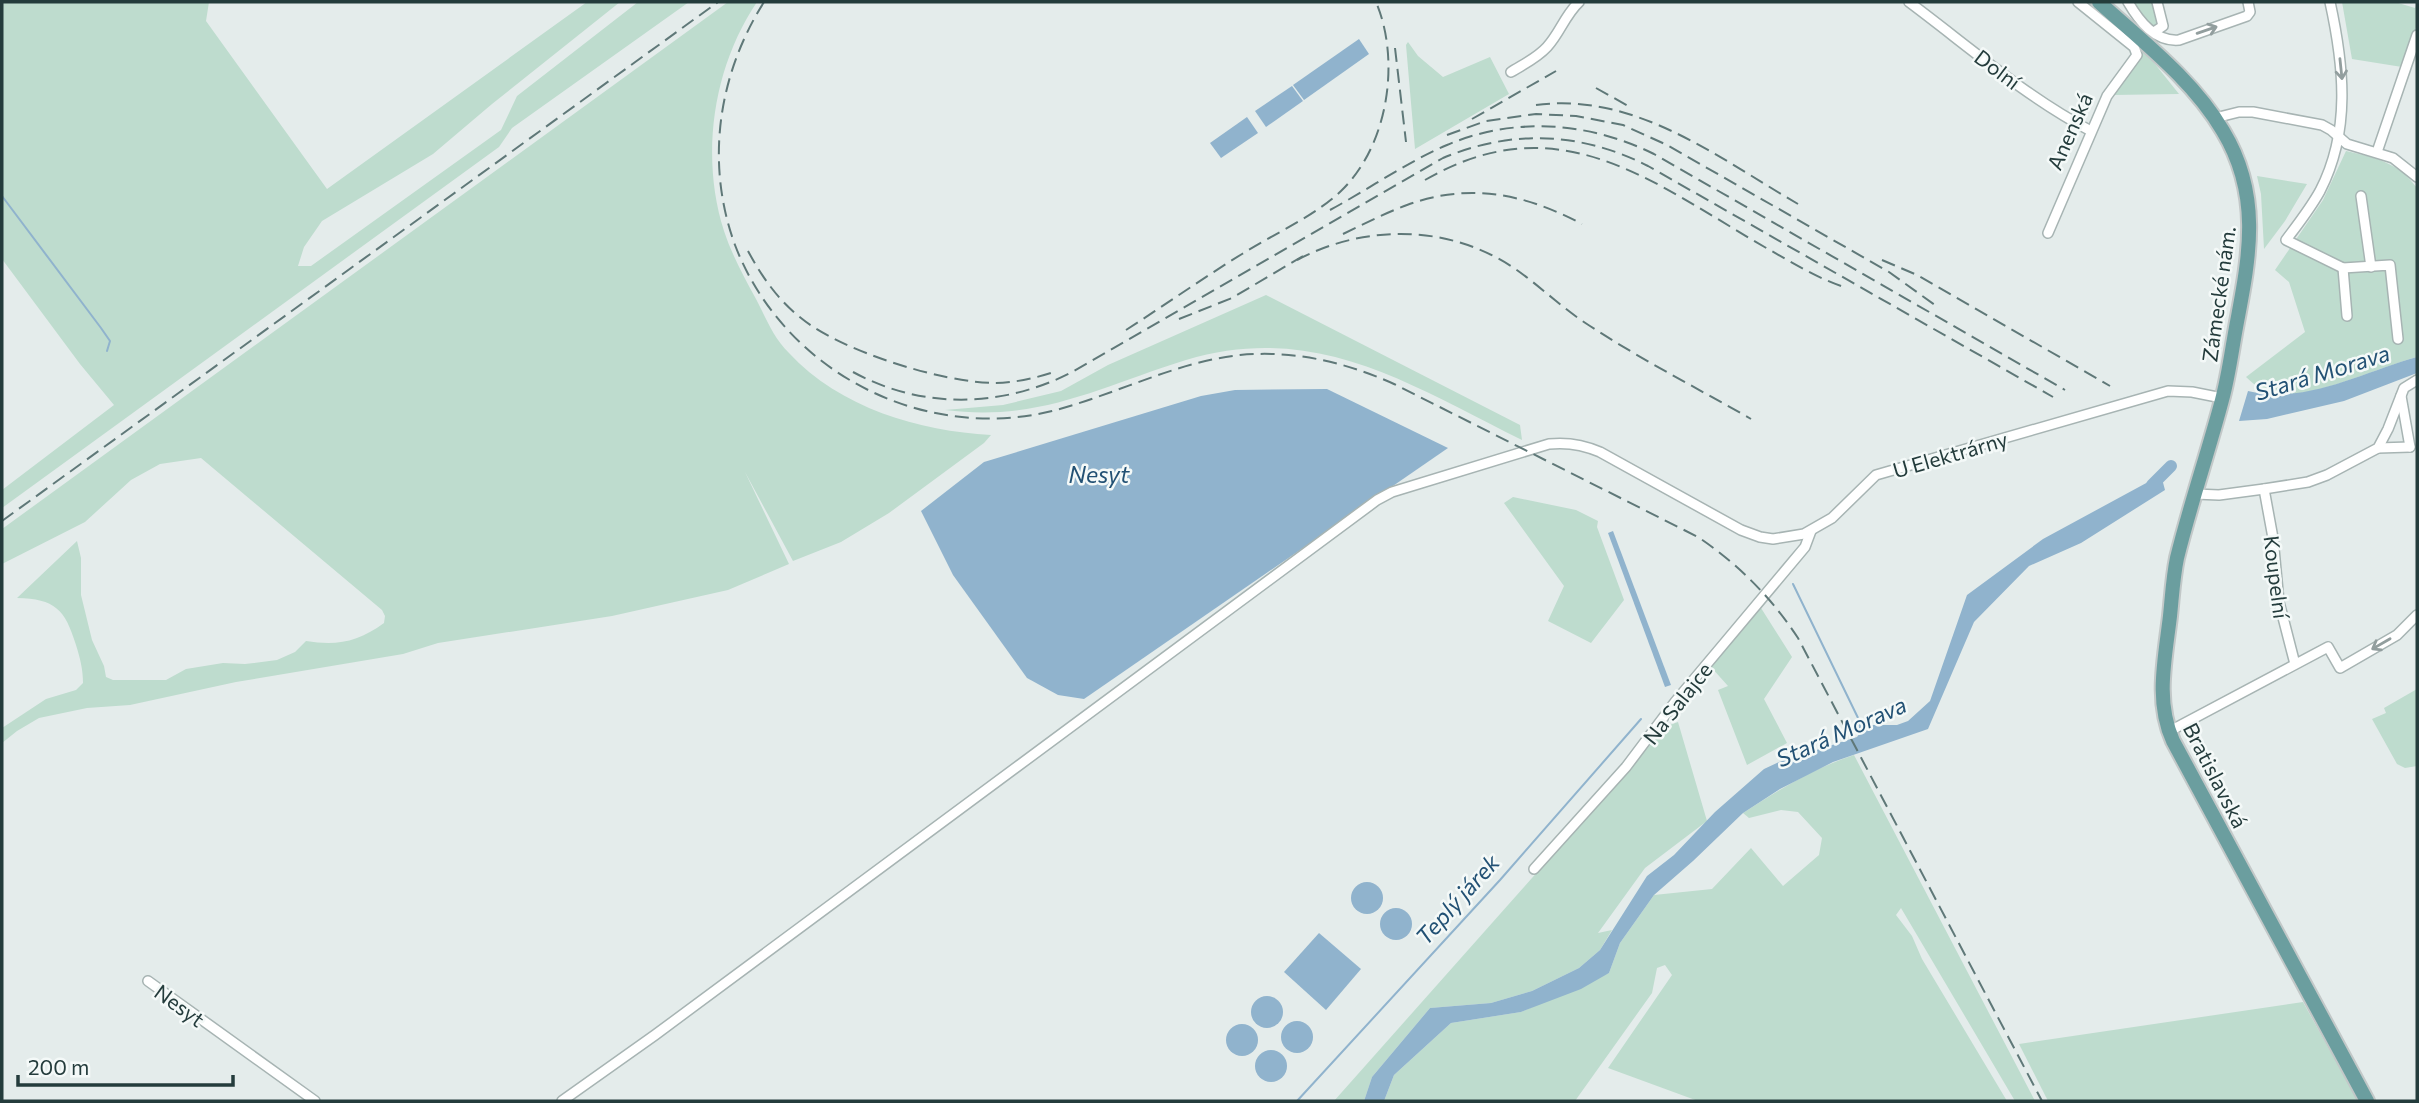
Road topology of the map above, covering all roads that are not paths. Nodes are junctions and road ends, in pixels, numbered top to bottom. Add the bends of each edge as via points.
1 (1579, 2) edge
2 (1909, 2) edge
3 (2078, 2) edge
4 (2099, 2) edge
5 (2128, 2) edge
6 (2157, 2) edge
7 (2248, 2) edge
8 (2330, 2) edge
9 (2154, 32) junction
10 (2417, 35) edge
11 (2143, 50) junction
12 (1511, 72) dead end
13 (2215, 118) junction
14 (2091, 131) junction
15 (2339, 137) junction
16 (2377, 152) junction
17 (2417, 177) edge
18 (2361, 196) dead end
19 (2048, 233) dead end
20 (2371, 267) junction
21 (2343, 268) junction
22 (2347, 316) dead end
23 (2398, 339) dead end
24 (2417, 380) edge
25 (2400, 395) junction
26 (2222, 398) junction
27 (2378, 448) junction
28 (2414, 449) edge
29 (2264, 489) junction
30 (2194, 495) junction
31 (1811, 531) junction
32 (2417, 615) edge
33 (2295, 664) junction
34 (2168, 732) junction
35 (1534, 869) dead end
36 (148, 981) dead end
37 (315, 1101) edge
38 (562, 1101) edge
39 (2367, 1101) edge

1 - 12 street via 1548,46
2 - 14 street, Dolní via 2022,87
3 - 11 street
4 - 11 main road
5 - 9 street
6 - 9 street via 2163,26
9 -> 7 street via 2161,39 2179,40 2246,16
8 -> 15 street via 2343,83
10 - 16 street
11 - 13 main road via 2192,90
11 - 14 street, Anenská via 2107,96
13 - 15 street via 2253,112 2322,125
13 - 26 main road, Zámecké nám. via 2242,173 2250,226 2244,287
14 - 19 street, Anenská
15 - 16 street via 2347,144
15 - 21 street via 2321,188 2286,240
16 - 17 street
18 - 20 street
20 - 21 street
20 - 23 street via 2390,265
21 - 22 street
24 - 25 street
25 - 27 street
25 - 28 street
26 - 30 main road, Bratislavská
26 - 31 street, U Elektrárny via 2168,391 1876,475 1832,518
27 - 28 street
27 - 29 street via 2318,480
29 - 30 street
29 - 33 street, Koupelní via 2279,603
30 - 34 main road, Bratislavská via 2176,562 2169,621 2162,692
31 - 35 street, Na Salajce via 1805,547 1647,742
31 - 38 street, U Elektrárny via 1784,538 1760,537 1600,452 1572,444 1549,444 1410,485 1377,500
32 -> 33 street via 2397,635 2340,668 2328,647
33 - 34 street
34 - 39 main road, Bratislavská
36 - 37 street, Nesyt

